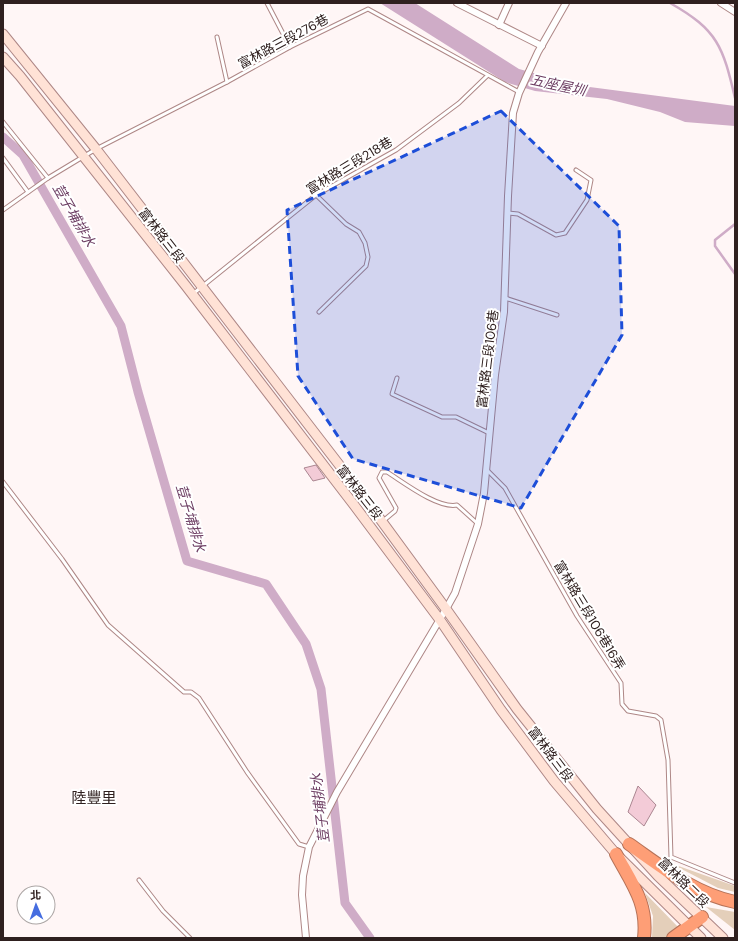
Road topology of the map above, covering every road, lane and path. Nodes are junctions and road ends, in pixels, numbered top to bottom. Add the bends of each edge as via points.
1 (267, 3) edge
2 (457, 3) edge
3 (509, 3) edge
4 (566, 3) edge
5 (721, 3) edge
6 (735, 12) edge
7 (498, 25) junction
8 (3, 34) edge
9 (217, 37) dead end
10 (542, 46) junction
11 (290, 47) junction
12 (3, 57) edge
13 (487, 76) junction
14 (227, 82) junction
15 (519, 93) junction
16 (3, 122) edge
17 (96, 149) junction
18 (84, 157) junction
19 (3, 158) edge
20 (576, 170) dead end
21 (48, 178) junction
22 (28, 192) junction
23 (316, 195) junction
24 (3, 210) edge
25 (508, 214) junction
26 (203, 288) junction
27 (192, 295) junction
28 (505, 298) junction
29 (318, 312) dead end
30 (557, 315) dead end
31 (397, 378) dead end
32 (490, 434) junction
33 (325, 448) junction
34 (314, 455) junction
35 (486, 470) junction
36 (3, 482) edge
37 (364, 497) junction
38 (354, 505) junction
39 (382, 522) junction
40 (478, 524) junction
41 (446, 608) junction
42 (440, 620) junction
43 (629, 844) junction
44 (309, 847) junction
45 (616, 854) junction
46 (139, 880) dead end
47 (735, 884) edge
48 (735, 902) edge
49 (702, 917) junction
50 (688, 926) junction
51 (190, 938) edge
52 (306, 938) edge
53 (644, 938) edge
54 (673, 938) edge
55 (701, 938) edge
56 (723, 938) edge

1 - 11 lane
2 - 7 street
3 - 7 street
4 - 10 street
5 - 6 street
7 - 10 street
8 - 17 main road, 富林路三段
9 - 14 lane
10 - 15 street, 富林路三段106巷
11 - 13 lane, 富林路三段276巷 via 368,9
11 - 14 lane, 富林路三段276巷
12 - 18 main road, 富林路三段
13 - 15 lane, 富林路三段276巷
13 - 23 lane, 富林路三段218巷 via 459,103 396,150
14 - 17 lane, 富林路三段276巷
15 - 25 street, 富林路三段106巷 via 513,113
16 - 21 lane
17 - 18 lane, 富林路三段276巷
17 - 26 main road, 富林路三段
18 - 21 lane, 富林路三段276巷
18 - 27 main road, 富林路三段
19 - 22 lane
20 - 25 lane via 591,180 587,200 565,233 556,234 518,214
21 - 22 lane, 富林路三段276巷
22 - 24 lane, 富林路三段276巷
23 - 26 lane, 富林路三段218巷
23 - 29 lane via 346,224 359,232 368,257 366,266
25 - 28 street, 富林路三段106巷
26 - 27 lane, 富林路三段218巷
26 - 33 main road, 富林路三段
27 - 34 main road, 富林路三段
28 - 30 lane
28 - 32 street, 富林路三段106巷
31 - 32 lane via 392,394 442,417 456,417
32 - 35 street, 富林路三段106巷
33 - 34 street
33 - 37 main road, 富林路三段
34 - 38 main road, 富林路三段
35 - 40 street, 富林路三段106巷
35 - 47 lane, 富林路三段106巷16弄 via 505,488 577,616 621,683 622,704 628,711 656,716 661,720 668,760 671,857
36 - 44 lane via 62,558 108,625 184,692 191,692 198,698 299,844
37 - 38 street
37 - 39 main road, 富林路三段
38 - 42 main road, 富林路三段
39 - 40 lane via 396,508 379,478 384,472 426,497 451,506 457,505
39 - 41 main road, 富林路三段
40 - 41 street, 富林路三段106巷 via 455,593
41 - 42 street, 富林路三段106巷
41 - 43 main road, 富林路三段 via 517,709 597,809
42 - 44 street, 富林路三段106巷 via 337,792
42 - 45 main road, 富林路三段 via 501,710 554,781
43 - 48 highway via 688,884
43 - 49 main road, 富林路二段 via 658,876
44 - 52 street, 富林路三段106巷 via 302,876
45 - 50 main road, 富林路三段
45 - 53 highway via 644,910
46 - 51 lane
49 - 50 highway
49 - 56 main road, 富林路二段
50 - 54 highway
50 - 55 main road, 富林路三段

